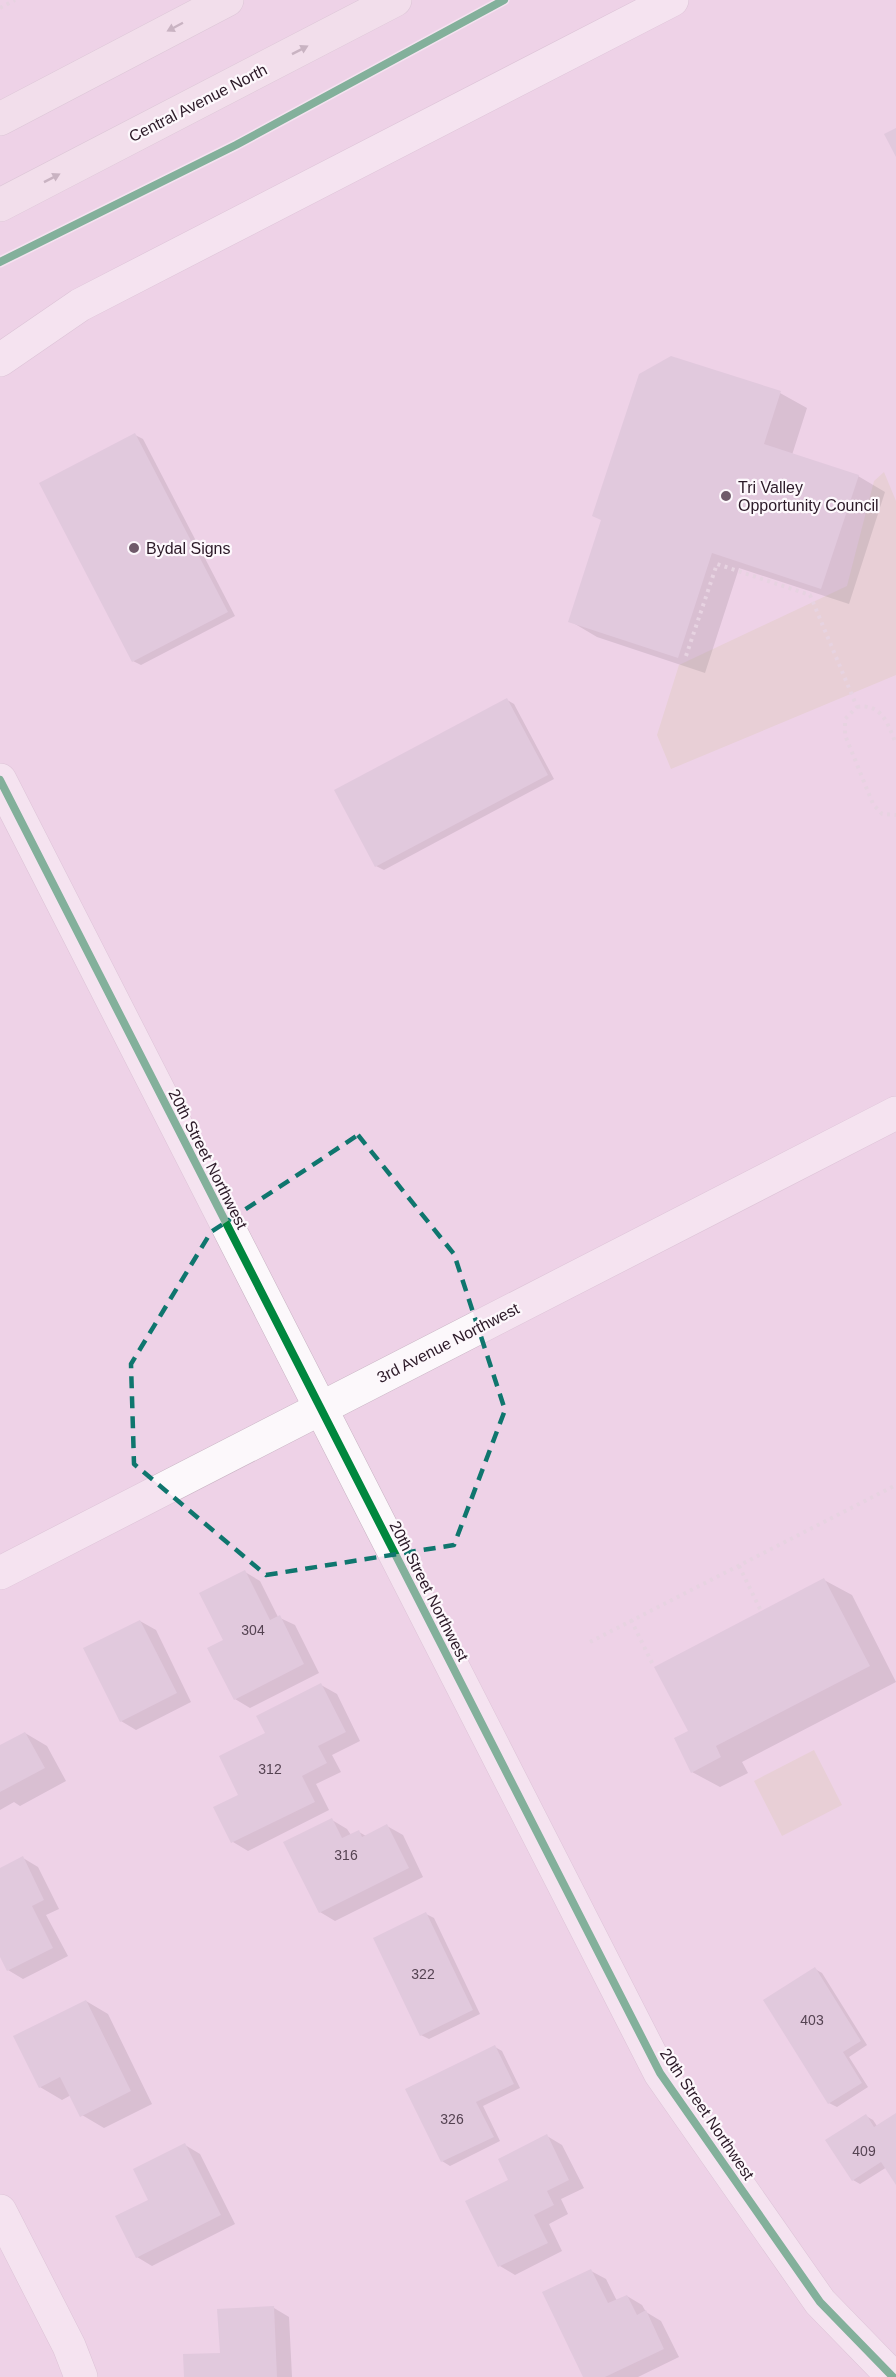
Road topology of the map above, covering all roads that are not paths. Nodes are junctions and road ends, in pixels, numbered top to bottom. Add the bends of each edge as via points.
1 (227, 0) edge
2 (395, 0) edge
3 (672, 0) edge
4 (0, 119) edge
5 (0, 205) edge
6 (0, 360) edge
7 (0, 780) edge
8 (896, 1113) edge
9 (321, 1409) junction
10 (0, 1573) edge
11 (0, 2211) edge
12 (81, 2377) edge
13 (894, 2377) edge

1 -> 4 main road
5 -> 2 main road, Central Avenue North
3 - 6 street via 80,305
7 - 9 street, 20th Street Northwest
8 - 9 street, 3rd Avenue Northwest
9 - 10 street, 3rd Avenue Northwest
9 - 13 street, 20th Street Northwest via 660,2073 820,2302
11 - 12 street

